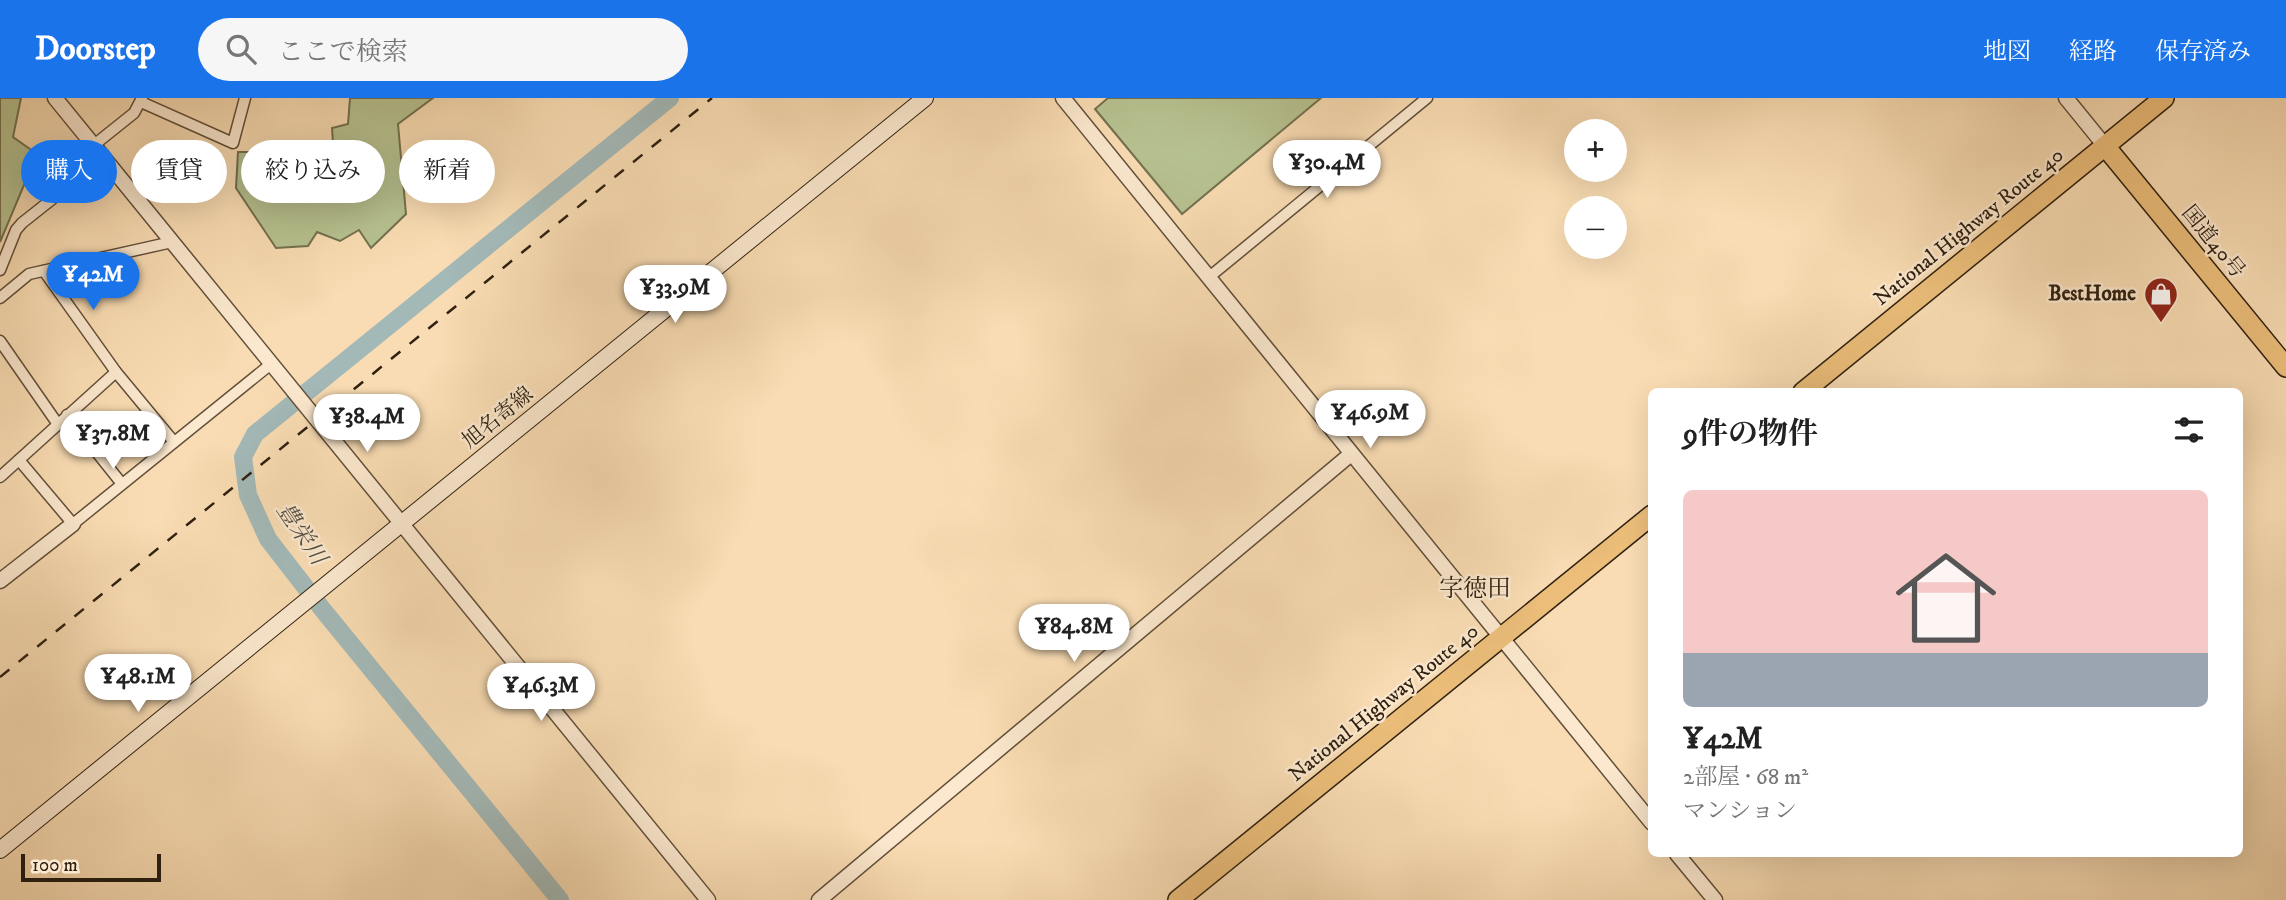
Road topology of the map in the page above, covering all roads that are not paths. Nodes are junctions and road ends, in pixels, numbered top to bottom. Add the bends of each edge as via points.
1 (55, 98) edge
2 (244, 98) edge
3 (925, 98) edge
4 (1063, 98) edge
5 (1427, 98) edge
6 (2066, 98) edge
7 (2164, 98) edge
8 (142, 100) edge
9 (90, 140) edge
10 (100, 140) edge
11 (2105, 146) junction
12 (117, 174) edge
13 (47, 203) edge
14 (172, 242) junction
15 (0, 270) edge
16 (44, 271) junction
17 (1208, 278) junction
18 (0, 299) edge
19 (0, 341) edge
20 (271, 364) junction
21 (2286, 367) edge
22 (116, 372) junction
23 (1808, 388) edge
24 (67, 415) junction
25 (57, 423) junction
26 (174, 443) junction
27 (1351, 454) junction
28 (19, 460) junction
29 (0, 477) edge
30 (122, 484) junction
31 (1648, 517) edge
32 (401, 523) junction
33 (73, 524) junction
34 (0, 581) edge
35 (1500, 638) junction
36 (1648, 818) edge
37 (0, 850) edge
38 (1679, 857) edge
39 (708, 900) edge
40 (819, 900) edge
41 (1178, 900) edge
42 (1715, 900) edge

1 - 9 street
2 - 8 street via 233,143
3 - 32 main road, 旭名寄線
4 - 17 street
5 - 17 street
6 - 11 street
7 - 11 highway, National Highway Route 40
8 - 10 street via 134,113
11 - 21 highway, 国道40号
11 - 23 highway, National Highway Route 40
12 - 14 street
13 - 15 street via 16,230
14 - 16 street
14 - 20 street
16 - 18 street via 29,274
16 - 22 street
17 - 27 street
19 - 25 street
20 - 26 street
20 - 32 street
22 - 24 street
22 - 26 street
24 - 25 street
24 - 30 street
25 - 28 street
26 - 30 street
27 - 35 street
27 - 40 street
28 - 29 street
28 - 33 street
30 - 33 street
31 - 35 highway, National Highway Route 40
32 - 37 main road, 旭名寄線
32 - 39 street
33 - 34 street
35 - 36 street
35 - 41 highway, National Highway Route 40
38 - 42 street

